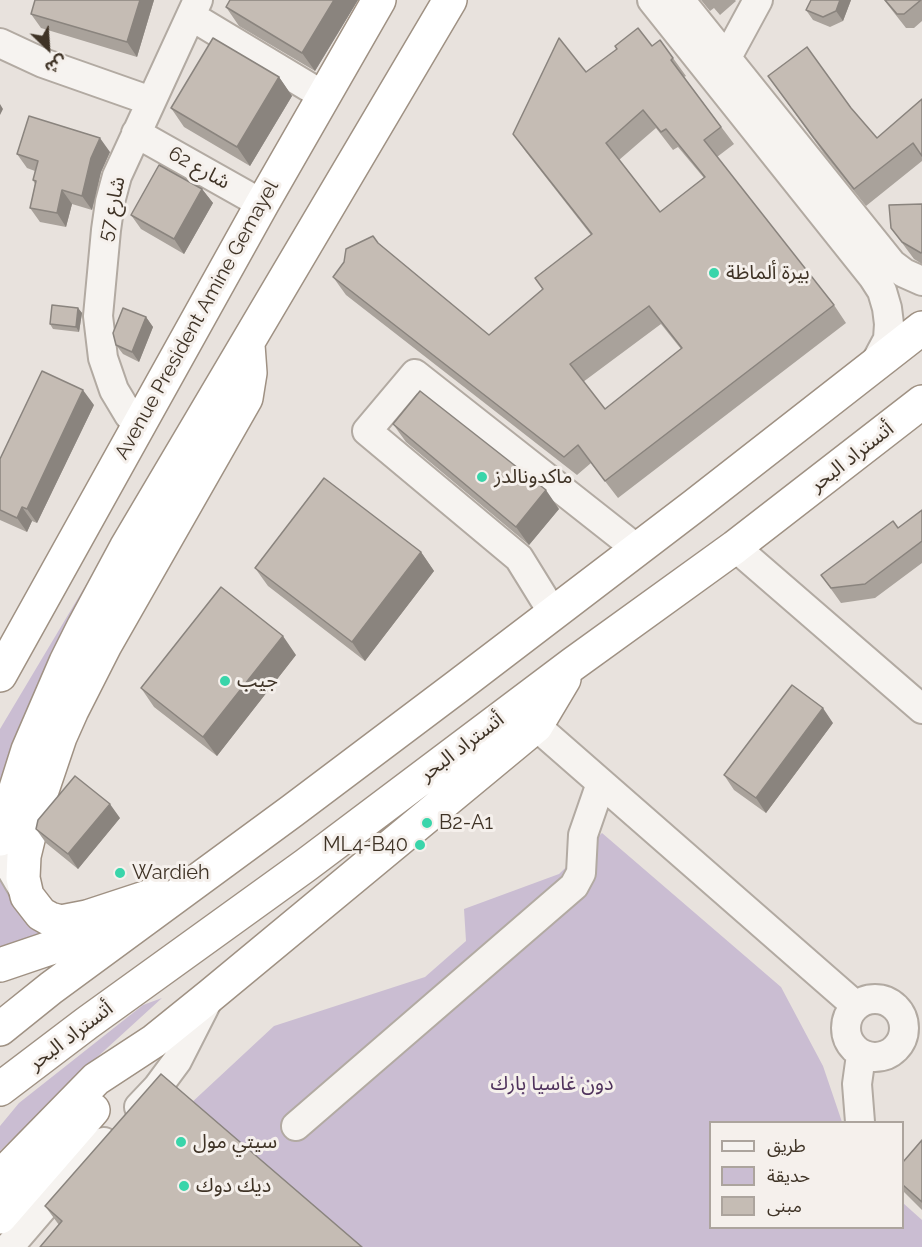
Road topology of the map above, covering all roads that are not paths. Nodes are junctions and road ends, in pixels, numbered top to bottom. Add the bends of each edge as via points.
1 (379, 0) edge
2 (450, 0) edge
3 (652, 0) edge
4 (680, 0) edge
5 (758, 0) edge
6 (195, 8) edge
7 (0, 42) edge
8 (721, 69) junction
9 (324, 96) junction
10 (151, 101) junction
11 (136, 133) junction
12 (262, 204) junction
13 (922, 280) edge
14 (922, 328) edge
15 (248, 343) junction
16 (873, 367) junction
17 (922, 402) edge
18 (138, 425) junction
19 (735, 547) junction
20 (637, 549) junction
21 (553, 613) junction
22 (9, 653) edge
23 (573, 664) junction
24 (0, 675) edge
25 (922, 709) edge
26 (536, 726) junction
27 (601, 783) junction
28 (292, 811) junction
29 (0, 839) edge
30 (0, 850) edge
31 (157, 894) junction
32 (27, 896) junction
33 (0, 965) edge
34 (211, 995) junction
35 (855, 1005) junction
36 (911, 1006) edge
37 (0, 1029) edge
38 (154, 1041) junction
39 (861, 1055) junction
40 (0, 1089) edge
41 (860, 1121) edge
42 (296, 1126) dead end
43 (0, 1177) edge
44 (0, 1217) edge
45 (9, 1247) edge

1 - 9 highway, Avenue President Amine Gemayel
2 - 15 highway
3 - 8 street
4 - 8 street
5 - 8 street
6 - 9 street
6 - 10 street, شارع 57
7 - 10 street via 43,63
8 - 13 street via 892,264
8 - 16 street via 882,291 888,339
9 - 12 highway, Avenue President Amine Gemayel
10 - 11 street, شارع 57
11 - 12 street, شارع 62
11 - 18 street, شارع 57 via 110,202 98,316 103,358 114,390
12 - 18 highway, Avenue President Amine Gemayel
14 - 16 highway
15 - 29 highway via 126,548 75,644 27,750
15 - 32 highway via 250,373 246,399 105,645 60,737 27,843 23,878
16 - 20 highway
17 - 19 highway, أتستراد البحر
18 - 22 highway, Avenue President Amine Gemayel
19 - 23 highway, أتستراد البحر
19 - 25 street
20 - 21 highway
20 - 21 street via 415,374 367,431 519,558
21 - 28 highway
22 - 24 highway, Avenue President Amine Gemayel
23 - 26 highway
23 - 40 highway, أتستراد البحر
26 - 27 street
26 - 34 highway
27 - 35 street
27 - 42 street via 583,835 581,873 574,886
28 - 31 highway
28 - 37 highway
30 - 32 street
31 - 32 highway via 61,922 41,914
31 - 33 highway via 80,936
34 - 38 highway
34 - 45 street via 177,1061 157,1088 155,1101 64,1184
35 - 36 street via 863,1000 884,999
35 - 39 street via 846,1022 848,1041
36 - 39 street via 898,1049 881,1058
38 - 43 highway via 96,1079
38 - 44 highway
39 - 41 street via 857,1084

